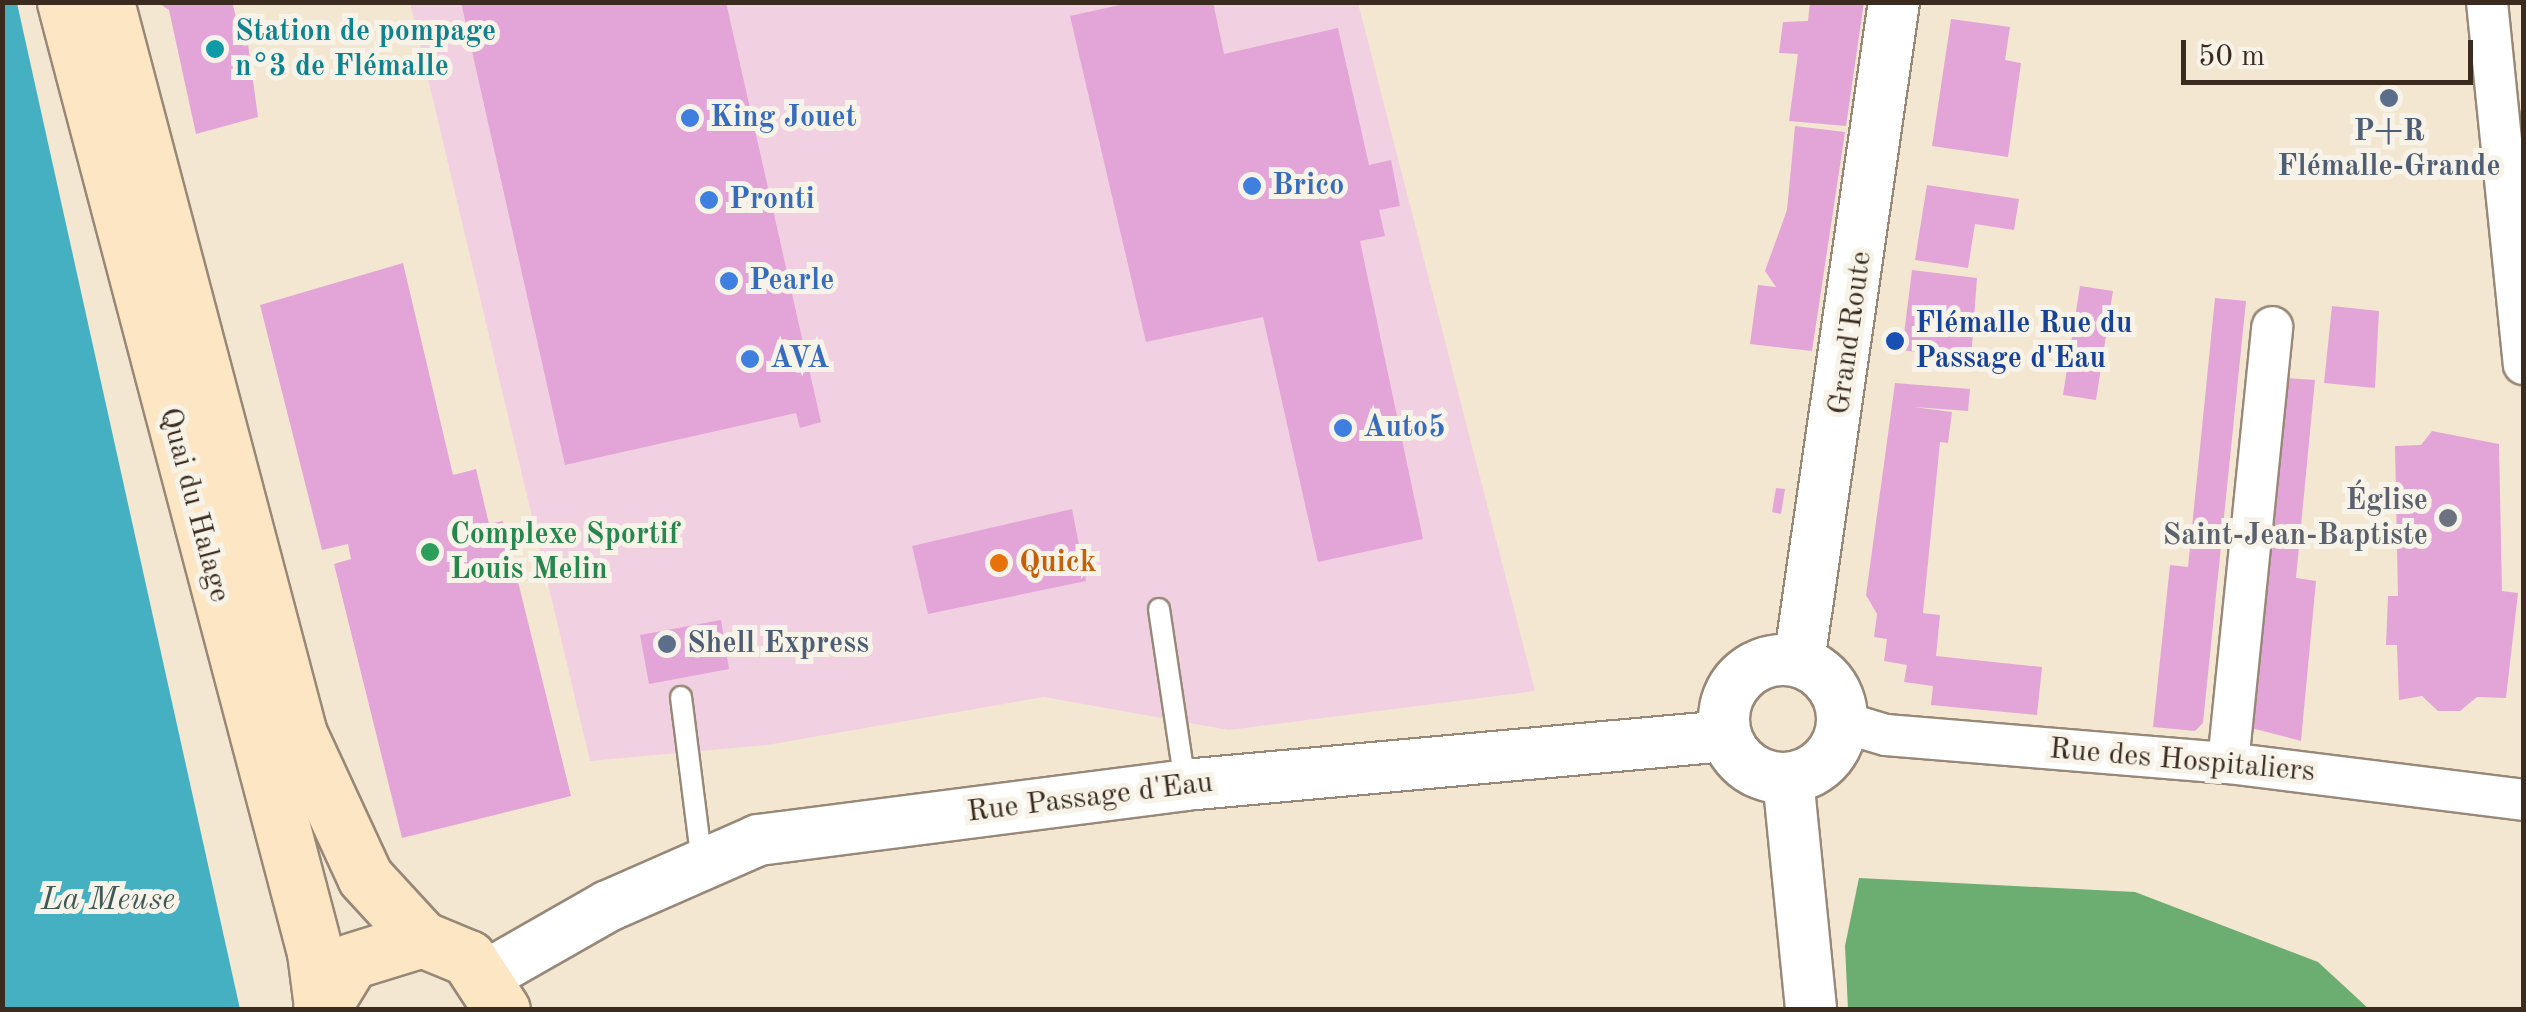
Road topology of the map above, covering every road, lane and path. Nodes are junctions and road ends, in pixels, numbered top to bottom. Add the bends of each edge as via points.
1 (65, 2) edge
2 (106, 2) edge
3 (1894, 2) edge
4 (2487, 2) edge
5 (2272, 328) dead end
6 (2524, 364) edge
7 (1159, 609) dead end
8 (1799, 662) junction
9 (681, 697) dead end
10 (1842, 722) junction
11 (1725, 736) junction
12 (2228, 762) junction
13 (1788, 778) junction
14 (1185, 786) junction
15 (2524, 800) edge
16 (702, 865) junction
17 (422, 940) junction
18 (494, 992) edge
19 (321, 1008) edge
20 (1811, 1010) edge

1 - 19 main road, Quai du Halage via 315,952
2 - 17 main road, Quai du Halage via 299,734 365,877
3 - 8 street, Grand'Route
4 - 6 street
5 - 12 street
7 - 14 lane
8 - 10 street via 1835,692
8 - 11 street via 1778,660 1740,677 1723,715
9 - 16 lane
10 - 12 street, Rue des Hospitaliers via 1886,735
10 - 13 street via 1830,754
11 - 13 street via 1739,759
11 - 14 street, Rue Passage d'Eau
12 - 15 street, Rue des Hospitaliers
13 - 20 street
14 - 16 street, Rue Passage d'Eau via 758,840
16 - 18 street, Rue Passage d'Eau
17 - 18 main road, Quai du Halage
17 - 19 main road, Quai du Halage via 352,960

